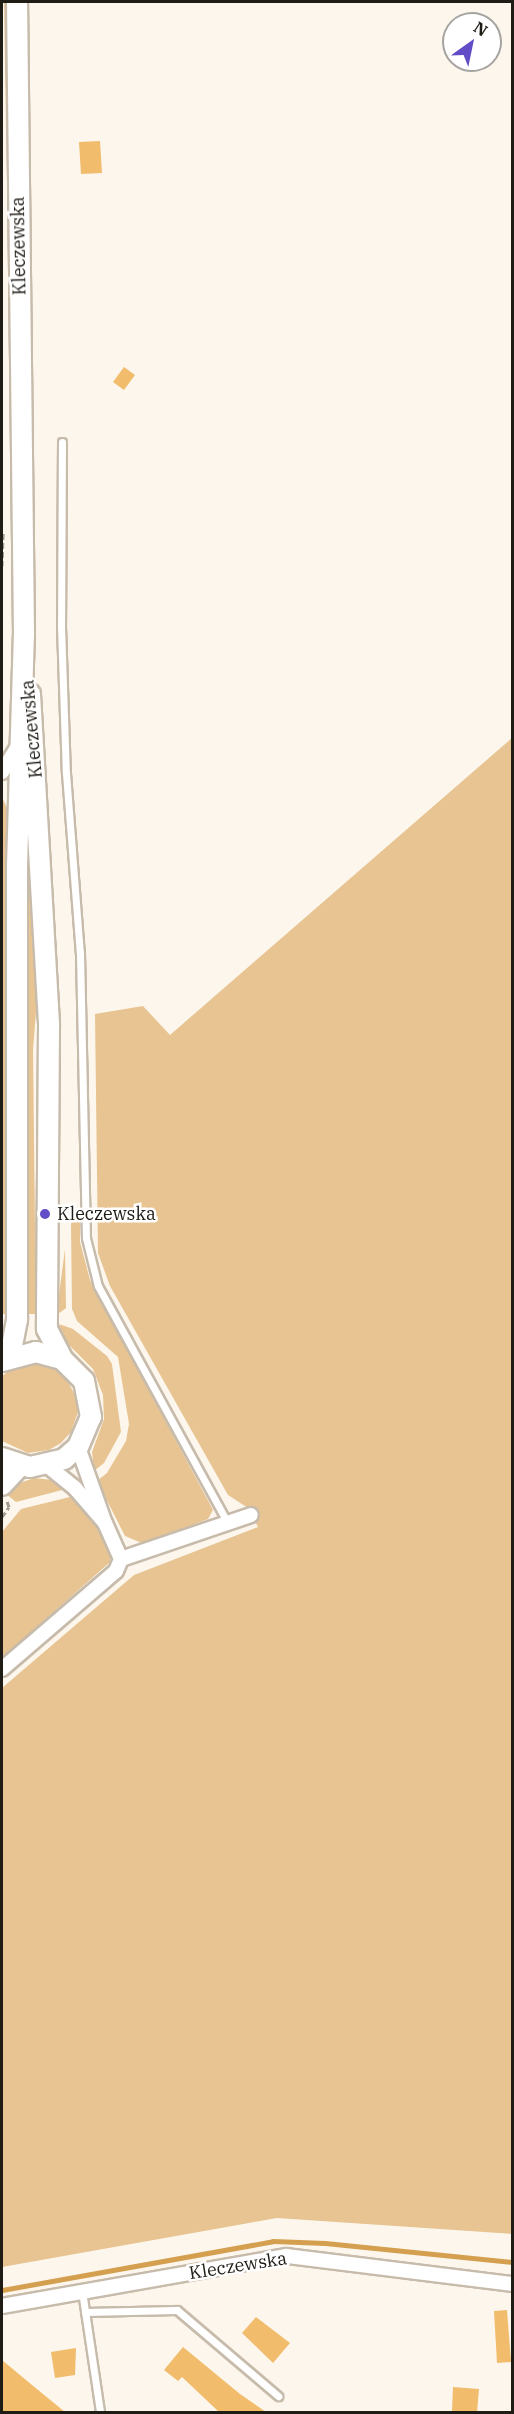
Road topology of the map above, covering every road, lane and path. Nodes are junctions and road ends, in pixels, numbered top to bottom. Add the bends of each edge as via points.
1 (16, 2) edge
2 (62, 442) dead end
3 (3, 544) edge
4 (2, 549) edge
5 (24, 635) junction
6 (18, 744) junction
7 (2, 772) edge
8 (2, 779) edge
9 (18, 799) junction
10 (6, 1359) edge
11 (62, 1359) junction
12 (78, 1448) junction
13 (2, 1458) edge
14 (20, 1466) junction
15 (48, 1466) junction
16 (2, 1485) edge
17 (2, 1497) edge
18 (250, 1515) dead end
19 (2, 1517) edge
20 (105, 1523) junction
21 (228, 1523) junction
22 (122, 1559) junction
23 (2, 1669) edge
24 (513, 2284) edge
25 (82, 2292) junction
26 (2, 2306) edge
27 (85, 2312) junction
28 (278, 2396) dead end
29 (100, 2412) edge

1 - 5 main road, Kleczewska
2 - 21 lane via 61,626 66,773 80,953 86,1238 98,1286
3 - 4 path
5 - 6 main road, Kleczewska
5 - 11 main road, Kleczewska via 34,729 49,1026 47,1329
6 - 7 street, Kleczewska
6 - 9 main road, Kleczewska
8 - 9 street, Kleczewska
9 - 10 main road, Kleczewska via 17,1319
10 - 11 main road via 36,1352
11 - 12 main road, Kleczewska via 78,1373 91,1399 91,1417
12 - 15 main road
12 - 20 street
13 - 14 main road
14 - 15 main road
14 - 16 main road
15 - 20 street via 75,1488
17 - 19 path via 9,1505
18 - 21 street
20 - 22 street
21 - 22 street
22 - 23 street via 116,1571
24 - 25 street, Kleczewska via 287,2256
25 - 26 street, Kleczewska
25 - 27 lane
27 - 28 lane via 177,2310
27 - 29 lane

